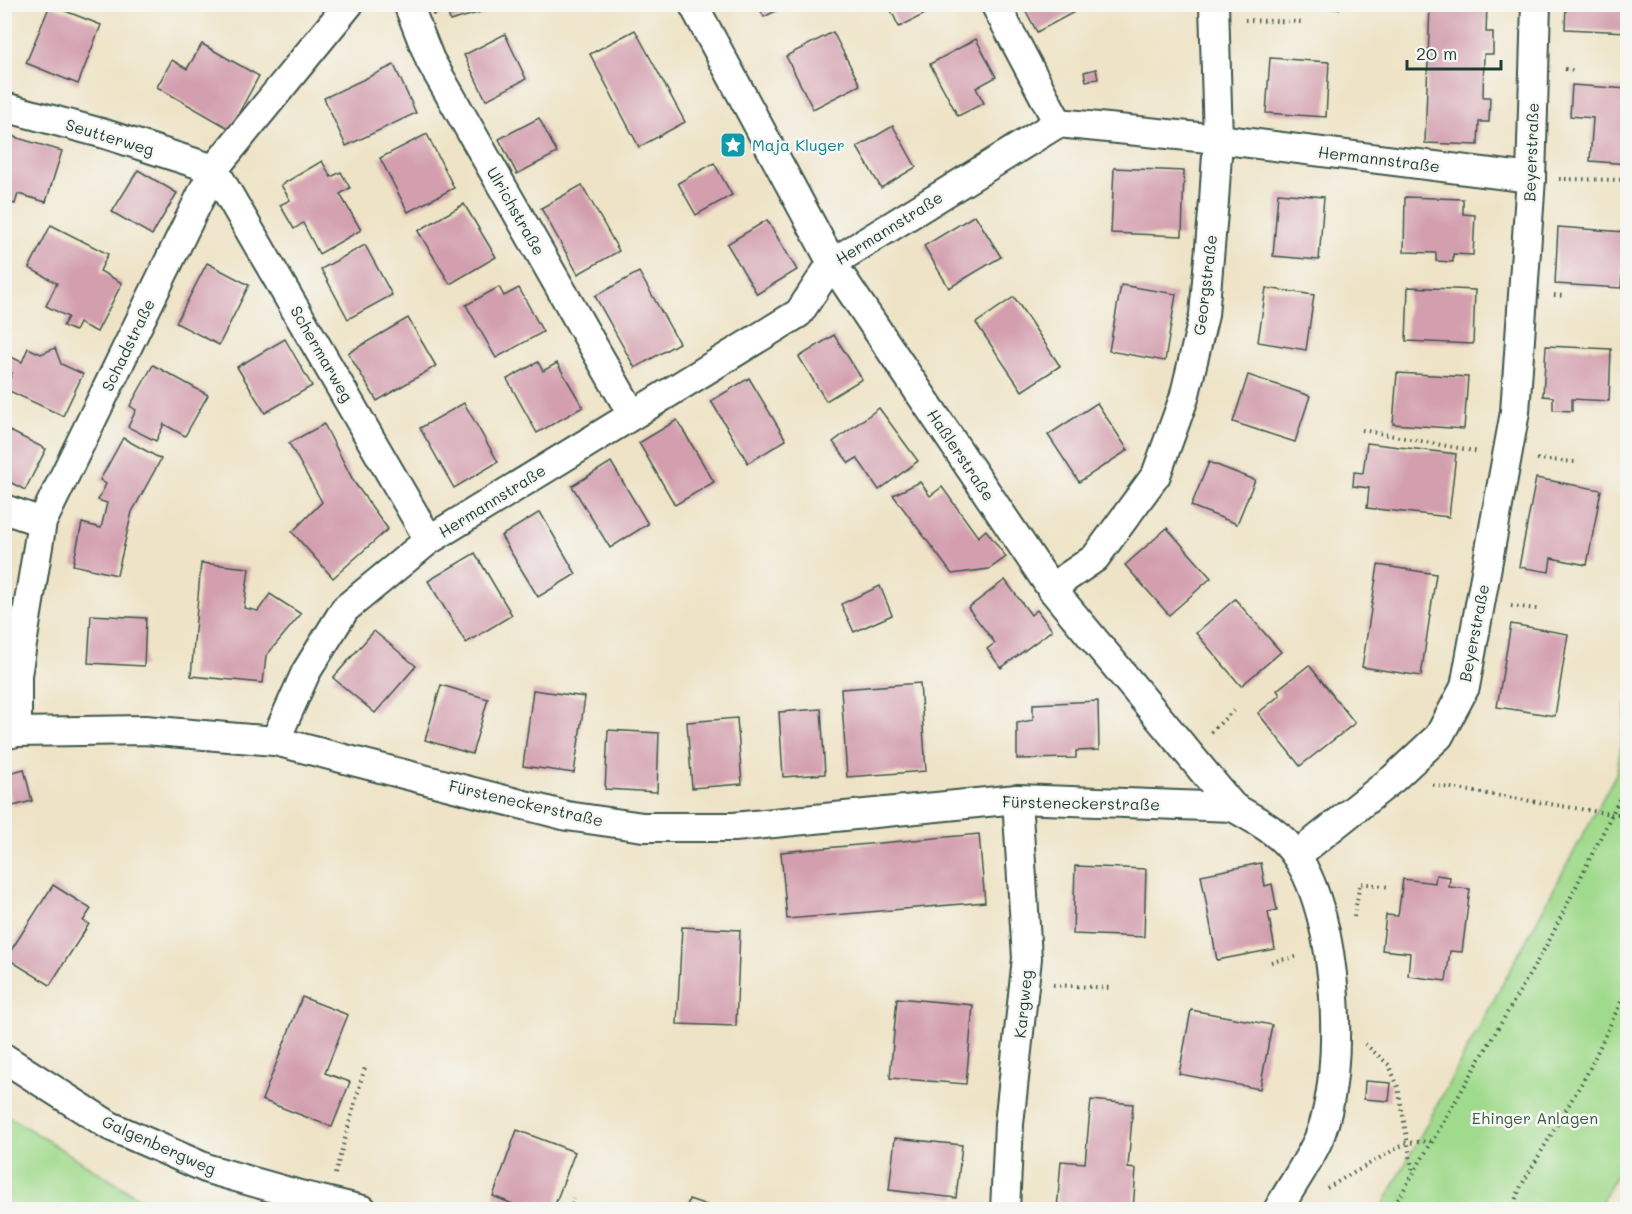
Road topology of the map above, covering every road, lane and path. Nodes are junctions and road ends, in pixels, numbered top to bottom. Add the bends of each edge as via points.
1 (349, 4) edge
2 (408, 4) edge
3 (693, 4) edge
4 (995, 4) edge
5 (1536, 4) edge
6 (1214, 12) edge
7 (1302, 21) dead end
8 (4, 107) edge
9 (1058, 123) junction
10 (1218, 139) junction
11 (214, 170) junction
12 (1531, 178) junction
13 (1628, 180) edge
14 (832, 263) junction
15 (632, 414) junction
16 (1362, 430) dead end
17 (1507, 457) junction
18 (1575, 462) dead end
19 (4, 509) edge
20 (42, 522) junction
21 (429, 540) junction
22 (1051, 588) junction
23 (11, 734) edge
24 (275, 741) junction
25 (1394, 778) junction
26 (1628, 782) edge
27 (1017, 799) junction
28 (1233, 807) junction
29 (1611, 814) junction
30 (1628, 814) edge
31 (1297, 855) junction
32 (1390, 887) dead end
33 (1328, 950) junction
34 (1025, 984) junction
35 (1628, 987) edge
36 (1111, 988) dead end
37 (1335, 1022) junction
38 (4, 1058) edge
39 (365, 1067) dead end
40 (1431, 1141) junction
41 (1407, 1143) junction
42 (1413, 1173) junction
43 (1319, 1193) dead end
44 (573, 1198) dead end
45 (327, 1201) junction
46 (363, 1209) edge
47 (570, 1209) edge
48 (1005, 1209) edge
49 (1278, 1209) edge
50 (1392, 1209) edge
51 (1511, 1209) edge

1 - 11 street, Schadstraße
2 - 15 street, Ulrichstraße via 430,60
3 - 14 street, Haßlerstraße
4 - 9 street
5 - 12 street, Beyerstraße
6 - 7 path
6 - 10 street, Georgstraße
8 - 11 street, Seutterweg via 105,134
9 - 10 street, Hermannstraße
9 - 14 street, Hermannstraße
10 - 12 street, Hermannstraße
10 - 22 street, Georgstraße via 1204,315 1184,398 1156,475 1095,558
11 - 20 street, Schadstraße
11 - 21 street, Schermarweg
12 - 13 path
12 - 17 street, Beyerstraße via 1515,412
14 - 15 street, Hermannstraße via 799,313
14 - 22 street, Haßlerstraße
15 - 21 street, Hermannstraße
16 - 17 path
17 - 18 path
17 - 25 street, Beyerstraße via 1465,687 1439,736
19 - 20 street
20 - 23 street, Schadstraße
21 - 24 street, Hermannstraße via 345,609 306,672
22 - 28 street, Haßlerstraße
23 - 24 street, Fürsteneckerstraße via 145,730
24 - 27 street, Fürsteneckerstraße via 567,816 643,827 734,827
25 - 29 path
25 - 31 street, Beyerstraße
26 - 29 path
27 - 28 street, Fürsteneckerstraße
27 - 34 street, Kargweg via 1027,958
28 - 31 street, Haßlerstraße via 1266,825
29 - 30 path
29 - 40 path via 1548,940
31 - 33 street via 1314,889
32 - 33 path via 1360,883 1347,951
33 - 37 street
34 - 36 path
34 - 48 street, Kargweg
35 - 51 path via 1587,1074
37 - 41 path via 1389,1065 1398,1087
37 - 49 street via 1329,1101 1318,1138
38 - 45 street, Galgenbergweg via 110,1126 208,1169
39 - 45 path
40 - 41 path
40 - 42 path
41 - 42 path
41 - 43 path
42 - 50 path
44 - 47 path
45 - 46 street, Galgenbergweg

